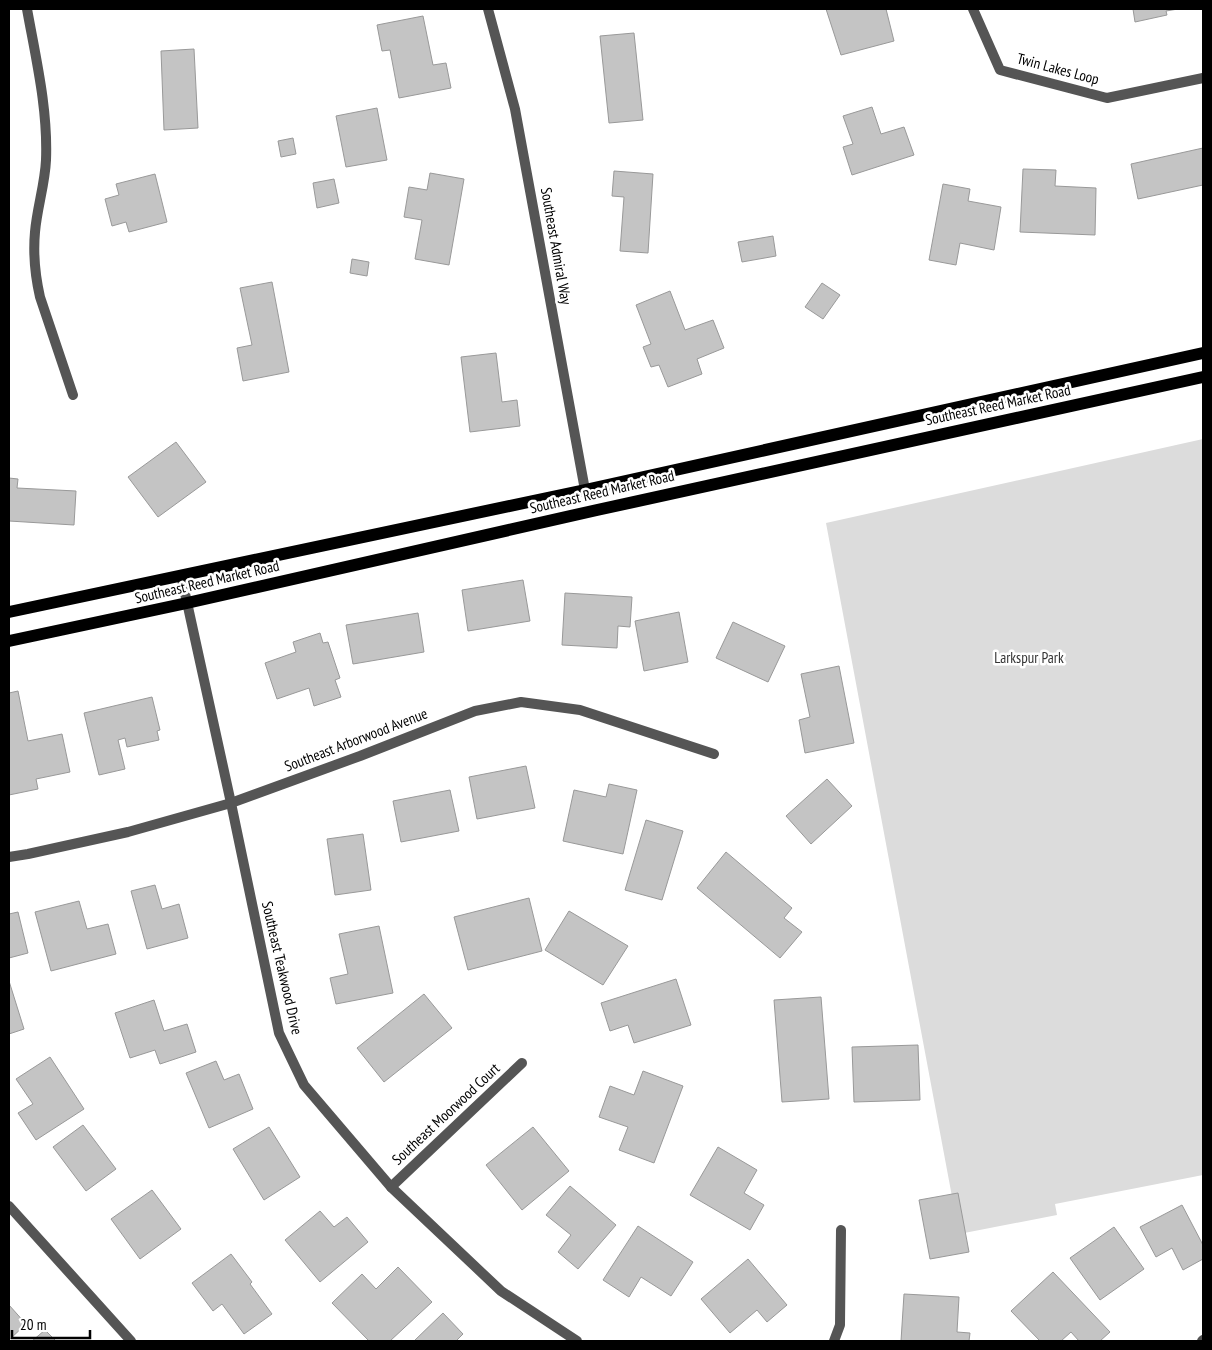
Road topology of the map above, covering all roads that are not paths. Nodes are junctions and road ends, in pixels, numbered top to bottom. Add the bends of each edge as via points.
1 (27, 9) edge
2 (488, 9) edge
3 (973, 9) edge
4 (1203, 78) edge
5 (1203, 353) edge
6 (1203, 377) edge
7 (73, 395) dead end
8 (585, 490) junction
9 (181, 575) junction
10 (187, 603) junction
11 (9, 612) edge
12 (9, 641) edge
13 (714, 754) dead end
14 (231, 803) junction
15 (9, 857) edge
16 (522, 1063) dead end
17 (391, 1187) junction
18 (9, 1206) edge
19 (841, 1230) dead end
20 (131, 1341) edge
21 (577, 1341) edge
22 (834, 1341) edge

1 - 7 street via 42,85 46,140 34,264 40,296
2 - 8 street, Southeast Admiral Way via 515,109
3 - 4 street, Twin Lakes Loop via 1000,70 1107,98
5 - 8 main road, Southeast Reed Market Road
6 - 10 main road, Southeast Reed Market Road
8 - 9 main road, Southeast Reed Market Road
9 - 10 street, Southeast Teakwood Drive
9 - 11 main road, Southeast Reed Market Road
10 - 12 main road, Southeast Reed Market Road
10 - 14 street, Southeast Teakwood Drive
13 - 14 street, Southeast Arborwood Avenue via 580,710 521,702 475,711
14 - 15 street, Southeast Arborwood Avenue via 128,832
14 - 17 street, Southeast Teakwood Drive via 279,1033 304,1085
16 - 17 street, Southeast Moorwood Court
17 - 21 street, Southeast Teakwood Drive via 501,1291
18 - 20 street
19 - 22 street via 840,1325

